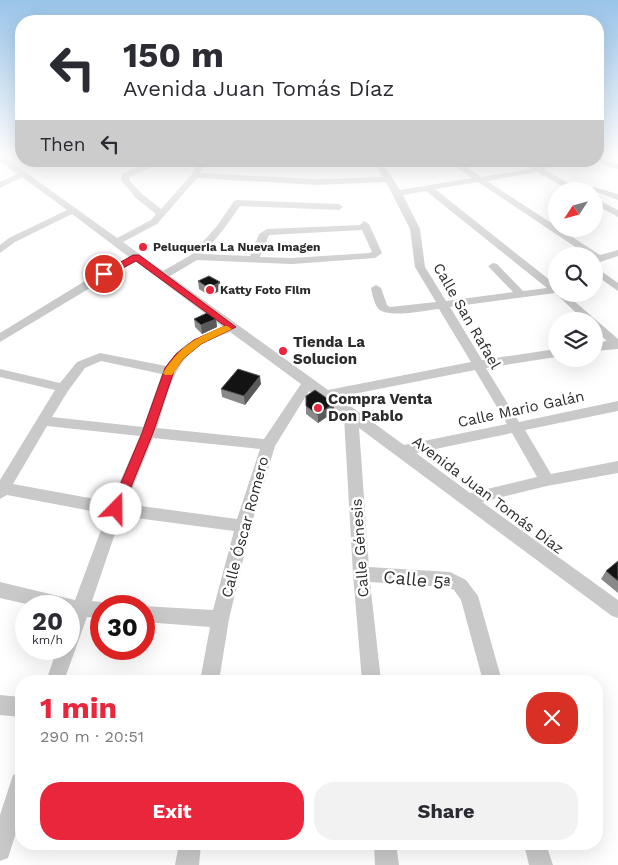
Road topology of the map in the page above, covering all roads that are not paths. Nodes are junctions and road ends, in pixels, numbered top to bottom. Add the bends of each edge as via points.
1 (53, 196) edge
2 (139, 196) edge
3 (175, 196) edge
4 (295, 196) edge
5 (320, 196) edge
6 (400, 196) edge
7 (437, 196) edge
8 (506, 196) edge
9 (603, 205) edge
10 (339, 207) dead end
11 (72, 211) junction
12 (161, 213) junction
13 (618, 214) edge
14 (0, 235) edge
15 (12, 240) junction
16 (116, 242) junction
17 (579, 247) edge
18 (0, 250) edge
19 (616, 255) edge
20 (136, 257) junction
21 (195, 258) junction
22 (603, 258) edge
23 (254, 260) junction
24 (493, 266) dead end
25 (163, 276) junction
26 (603, 276) edge
27 (548, 284) edge
28 (376, 288) dead end
29 (618, 288) edge
30 (548, 291) edge
31 (521, 295) junction
32 (569, 302) edge
33 (442, 306) junction
34 (581, 312) edge
35 (232, 327) junction
36 (603, 332) edge
37 (0, 338) edge
38 (617, 344) edge
39 (603, 346) edge
40 (548, 354) edge
41 (478, 366) junction
42 (169, 371) junction
43 (0, 373) edge
44 (308, 383) junction
45 (63, 388) junction
46 (326, 395) junction
47 (618, 406) edge
48 (351, 414) junction
49 (44, 421) junction
50 (515, 427) junction
51 (148, 433) junction
52 (268, 445) junction
53 (402, 451) junction
54 (618, 467) edge
55 (548, 480) junction
56 (2, 491) edge
57 (465, 500) junction
58 (116, 509) junction
59 (243, 526) junction
60 (361, 574) junction
61 (0, 590) edge
62 (81, 609) junction
63 (90, 609) edge
64 (618, 610) edge
65 (155, 615) edge
66 (220, 620) junction
67 (62, 660) edge
68 (57, 675) edge
69 (211, 675) edge
70 (369, 675) edge
71 (490, 675) edge
72 (0, 705) edge
73 (15, 706) edge
74 (15, 802) edge
75 (0, 850) edge
76 (189, 850) edge
77 (386, 850) edge
78 (537, 850) edge
79 (187, 865) edge
80 (387, 865) edge
81 (541, 865) edge

1 - 11 street, Avenida Juan Tomás Díaz
2 - 12 street
3 - 12 street
4 - 21 street via 237,203
5 - 10 street
6 - 33 street, Calle San Rafael via 415,229 420,267
7 - 27 street
8 - 17 street
9 - 13 street
11 - 15 street
11 - 16 street, Avenida Juan Tomás Díaz
12 - 16 street via 140,232
14 - 15 street
15 - 18 street
16 - 20 street, Avenida Juan Tomás Díaz
19 - 22 street
20 - 25 street, Avenida Juan Tomás Díaz
20 - 37 street
21 - 23 street
21 - 25 street
23 - 23 street via 292,261 377,253 365,226 314,232 267,232
24 - 31 street
25 - 35 street, Avenida Juan Tomás Díaz
26 - 29 street
28 - 33 street via 382,307 387,310
30 - 31 street
31 - 33 street
32 - 34 street
33 - 41 street, Calle San Rafael
35 - 42 street via 197,342 179,356
35 - 44 street, Avenida Juan Tomás Díaz
36 - 38 street
38 - 39 street
40 - 41 street
41 - 46 street
41 - 50 street, Calle San Rafael
42 - 45 street via 100,357 81,365
42 - 51 street
43 - 45 street
44 - 46 street, Avenida Juan Tomás Díaz
44 - 52 street, Calle Óscar Romero
45 - 49 street
46 - 48 street, Avenida Juan Tomás Díaz
47 - 50 street, Calle Mario Galán
48 - 53 street, Avenida Juan Tomás Díaz
48 - 60 street, Calle Génesis
49 - 51 street
49 - 56 street
50 - 53 street, Calle Mario Galán
50 - 55 street, Calle San Rafael
51 - 52 street
51 - 58 street
52 - 59 street, Calle Óscar Romero
53 - 57 street, Avenida Juan Tomás Díaz
54 - 55 street
55 - 57 street
56 - 58 street
57 - 64 street, Avenida Juan Tomás Díaz
58 - 59 street
58 - 62 street
59 - 66 street, Calle Óscar Romero
60 - 70 street, Calle Génesis
60 - 71 street, Calle 5ª via 450,580 460,585 469,596
61 - 62 street
62 - 63 street
65 - 66 street
66 - 69 street, Calle Óscar Romero
67 - 68 street
72 - 73 street
74 - 75 street
76 - 79 street
77 - 80 street
78 - 81 street

